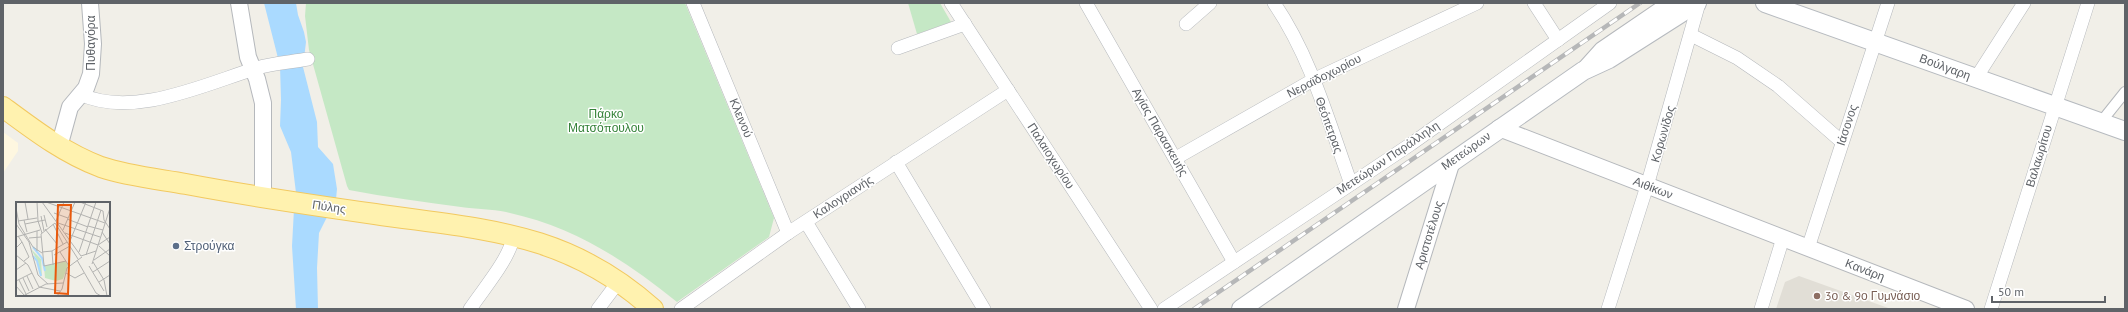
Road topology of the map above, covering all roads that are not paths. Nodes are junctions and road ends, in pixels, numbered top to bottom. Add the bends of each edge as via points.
1 (90, 3) edge
2 (238, 3) edge
3 (693, 3) edge
4 (950, 3) edge
5 (1086, 3) edge
6 (1210, 3) edge
7 (1477, 3) edge
8 (1534, 3) edge
9 (1610, 3) edge
10 (1671, 3) edge
11 (1698, 3) edge
12 (1765, 3) edge
13 (1888, 3) edge
14 (2024, 3) edge
15 (2088, 3) edge
16 (1280, 5) edge
17 (964, 24) junction
18 (1186, 24) dead end
19 (1691, 35) junction
20 (1558, 40) junction
21 (1875, 42) junction
22 (898, 48) dead end
23 (308, 59) dead end
24 (256, 68) junction
25 (1583, 71) junction
26 (1976, 78) junction
27 (1313, 80) junction
28 (1008, 90) junction
29 (2125, 92) edge
30 (80, 94) junction
31 (2055, 106) junction
32 (3, 107) edge
33 (2101, 122) junction
34 (1499, 128) junction
35 (2125, 131) edge
36 (1842, 142) junction
37 (59, 147) junction
38 (1176, 158) junction
39 (896, 162) junction
40 (1452, 162) junction
41 (1351, 184) junction
42 (1647, 186) junction
43 (266, 198) junction
44 (806, 222) junction
45 (788, 233) junction
46 (514, 235) junction
47 (1783, 238) junction
48 (1808, 248) junction
49 (1234, 262) junction
50 (620, 281) junction
51 (470, 309) edge
52 (598, 309) edge
53 (653, 309) edge
54 (681, 309) edge
55 (859, 309) edge
56 (984, 309) edge
57 (1151, 309) edge
58 (1164, 309) edge
59 (1241, 309) edge
60 (1406, 309) edge
61 (1608, 309) edge
62 (1760, 309) edge
63 (1966, 309) edge
64 (1991, 309) edge

1 - 30 street, Πυθαγόρα via 92,67 87,85
2 - 24 street via 248,57
3 - 45 street, Κλεινού
4 - 17 street, Παλαιοχωρίου
5 - 38 street, Αγίας Παρασκευής
6 - 18 street
7 - 27 street, Νεραϊδοχωρίου
8 - 20 street
9 - 20 street, Μετεώρων Παράλληλη
10 - 25 street via 1602,50
11 - 19 street, Κορωνίδος
11 - 25 main road, Μετεώρων via 1609,59
12 - 21 main road, Βούλγαρη
13 - 21 street, Ιάσονος
14 - 26 street
15 - 31 street, Βαλαωρίτου
16 - 27 street, Θεόπετρας
17 - 22 street
17 - 28 street, Παλαιοχωρίου
19 - 36 street via 1737,58 1778,86
19 - 42 street, Κορωνίδος
20 - 41 street, Μετεώρων Παράλληλη
21 - 26 main road, Βούλγαρη
21 - 36 street, Ιάσονος
23 - 24 street
24 - 30 street via 195,88 142,101 113,103 94,100
24 - 43 street via 263,103
25 - 34 main road, Μετεώρων
26 - 31 main road, Βούλγαρη
27 - 38 street, Νεραϊδοχωρίου
27 - 41 street, Θεόπετρας
28 - 39 street, Καλογριανής
28 - 57 street, Παλαιοχωρίου
29 - 33 street
30 - 37 street, Πυθαγόρα via 70,107
31 - 33 main road, Βούλγαρη
31 - 64 street, Βαλαωρίτου
32 - 37 main road, Πύλης
33 - 35 main road, Βούλγαρη
34 - 40 main road, Μετεώρων
34 - 42 street, Αιθίκων
36 - 48 street, Ιάσονος
37 - 43 main road, Πύλης via 116,171
38 - 49 street, Αγίας Παρασκευής
39 - 44 street, Καλογριανής
39 - 56 street
40 - 59 main road, Μετεώρων
40 - 60 street, Αριστοτέλους
41 - 49 street, Μετεώρων Παράλληλη
42 - 47 street, Αιθίκων
42 - 61 street, Κορωνίδος
43 - 46 main road, Πύλης
44 - 45 street, Καλογριανής
44 - 55 street
45 - 54 street, Καλογριανής
46 - 50 main road, Πύλης via 565,251
46 - 51 street via 513,243 504,259
47 - 48 street, Αιθίκων
47 - 62 street
48 - 63 street, Κανάρη
49 - 58 street, Μετεώρων Παράλληλη
50 - 52 street
50 - 53 main road, Πύλης

